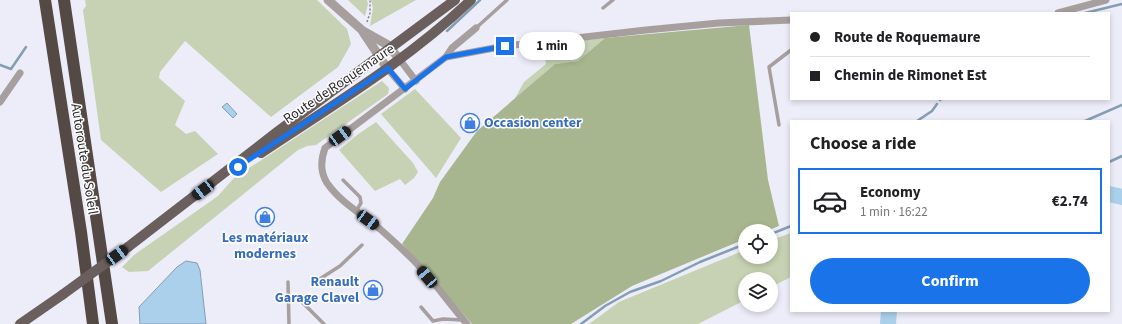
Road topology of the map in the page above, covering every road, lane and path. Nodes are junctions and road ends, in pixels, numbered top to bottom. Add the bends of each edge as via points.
1 (45, 0) edge
2 (64, 0) edge
3 (328, 0) edge
4 (370, 0) edge
5 (455, 0) edge
6 (471, 0) edge
7 (507, 0) edge
8 (613, 0) edge
9 (1106, 0) edge
10 (603, 8) dead end
11 (1062, 12) edge
12 (790, 20) edge
13 (476, 28) joint
14 (363, 31) junction
15 (391, 49) junction
16 (790, 51) edge
17 (446, 57) junction
18 (379, 58) junction
19 (400, 60) junction
20 (388, 68) junction
21 (20, 73) dead end
22 (416, 81) junction
23 (405, 89) junction
24 (0, 102) edge
25 (779, 125) dead end
26 (343, 180) dead end
27 (215, 181) junction
28 (356, 212) junction
29 (362, 245) dead end
30 (288, 282) dead end
31 (315, 282) dead end
32 (289, 297) junction
33 (421, 307) dead end
34 (465, 322) edge
35 (20, 324) edge
36 (93, 324) edge
37 (112, 324) edge
38 (289, 324) edge
39 (324, 324) edge

1 - 36 highway, Autoroute du Soleil
2 - 37 highway, Autoroute du Soleil
3 - 14 street
4 - 14 path via 370,13
5 - 15 main road, Route de Roquemaure
6 - 19 main road, Route de Roquemaure
7 - 13 lane
8 - 10 lane
9 - 11 street
12 - 17 street via 646,30 505,46
13 - 17 street via 452,48
14 - 15 street
14 - 18 street
15 - 18 main road, Route de Roquemaure
15 - 19 street
16 - 25 lane via 769,67
17 - 22 street
18 - 20 street
18 - 27 main road, Route de Roquemaure
19 - 20 main road, Route de Roquemaure
19 - 22 street
20 - 23 street
20 - 27 main road, Route de Roquemaure
21 - 24 street
22 - 23 street
23 - 28 street via 325,148 321,158 326,181
26 - 28 lane via 360,197 361,203
27 - 35 main road, Route de Roquemaure, bridge
28 - 34 street via 409,255
29 - 31 lane via 340,266
30 - 32 lane
32 - 38 lane
32 - 39 lane via 298,298
33 - 34 lane via 433,321 443,319

